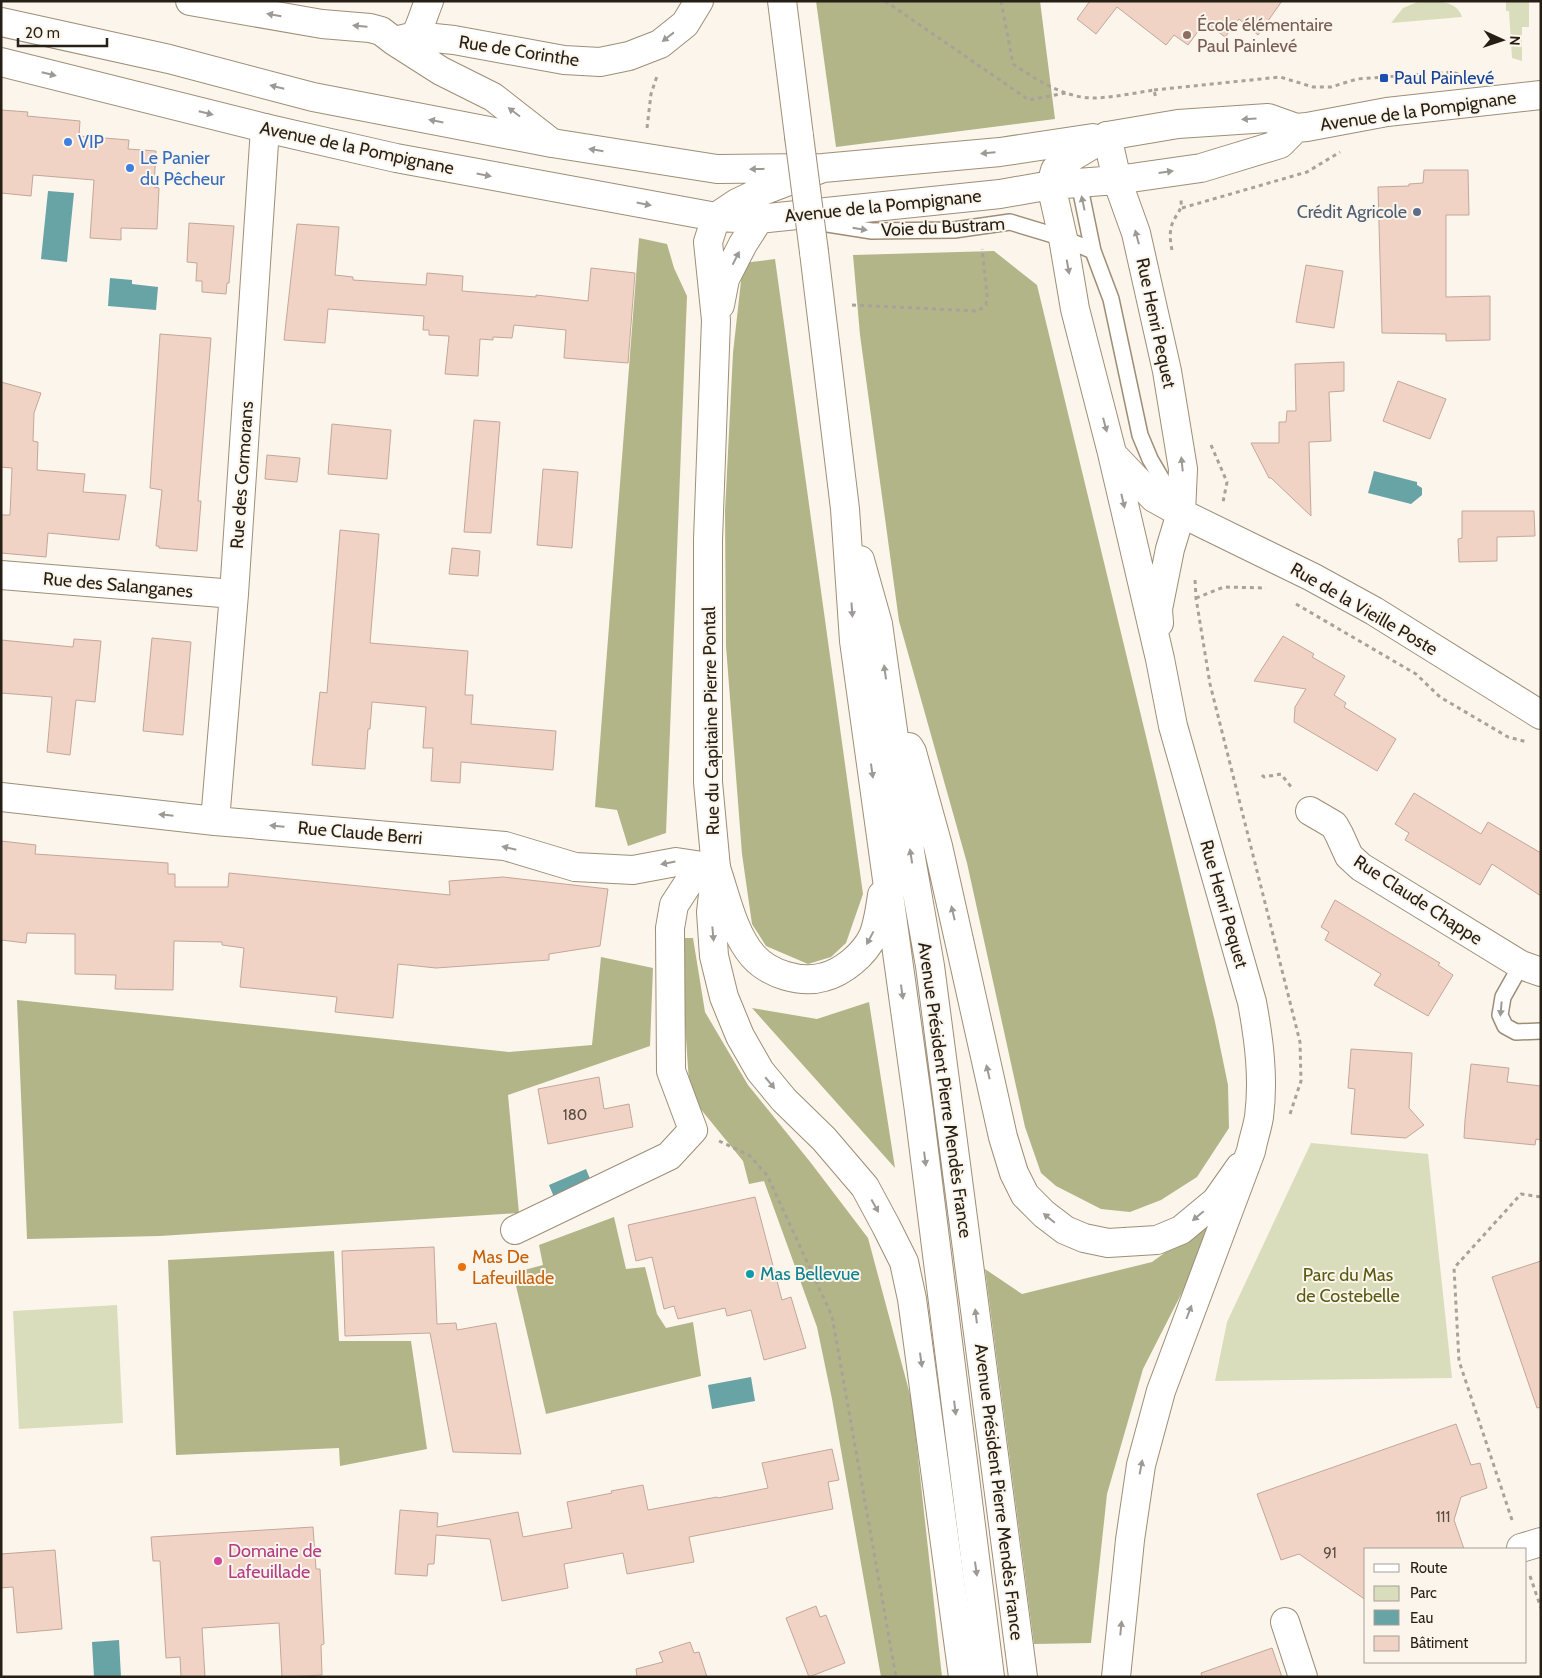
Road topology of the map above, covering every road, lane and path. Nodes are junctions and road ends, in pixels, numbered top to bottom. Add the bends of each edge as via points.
1 (429, 1) edge
2 (699, 1) edge
3 (782, 1) edge
4 (885, 1) edge
5 (1001, 1) edge
6 (205, 2) edge
7 (309, 15) edge
8 (1, 22) edge
9 (404, 39) junction
10 (660, 44) junction
11 (1, 62) edge
12 (1013, 64) dead end
13 (1460, 74) dead end
14 (1154, 90) dead end
15 (1067, 93) dead end
16 (1541, 96) edge
17 (265, 128) junction
18 (1296, 128) junction
19 (647, 131) dead end
20 (1107, 136) junction
21 (552, 143) junction
22 (1036, 146) junction
23 (1345, 148) dead end
24 (823, 168) junction
25 (1073, 171) junction
26 (1118, 180) junction
27 (1050, 186) junction
28 (1182, 208) dead end
29 (716, 217) junction
30 (759, 219) junction
31 (1062, 238) junction
32 (982, 246) dead end
33 (1093, 251) junction
34 (852, 304) dead end
35 (716, 320) junction
36 (1112, 453) junction
37 (845, 509) junction
38 (1182, 513) junction
39 (1, 575) edge
40 (1267, 588) dead end
41 (234, 594) junction
42 (1290, 601) dead end
43 (1160, 659) junction
44 (1541, 715) edge
45 (892, 720) junction
46 (1532, 743) dead end
47 (1262, 775) dead end
48 (1, 797) edge
49 (1310, 811) joint
50 (215, 821) junction
51 (716, 868) junction
52 (886, 874) junction
53 (1531, 969) edge
54 (1541, 1031) edge
55 (1287, 1123) dead end
56 (693, 1130) junction
57 (1251, 1152) junction
58 (1541, 1197) edge
59 (514, 1230) dead end
60 (1530, 1554) edge
61 (1541, 1608) edge
62 (1285, 1622) dead end
63 (896, 1677) edge
64 (963, 1677) edge
65 (990, 1677) edge
66 (1023, 1677) edge
67 (1116, 1677) edge
68 (1304, 1677) edge

1 - 9 main road via 421,26
2 -> 10 main road, Rue de Corinthe via 685,24
3 - 37 main road, Avenue Président Pierre Mendès France, bridge
4 - 15 path via 1029,100
5 - 12 path
7 -> 6 main road, Rue de Corinthe
9 -> 7 main road, Rue de Corinthe
21 -> 8 main road, Avenue de la Pompignane via 313,97 169,59
9 - 10 main road, Rue de Corinthe via 454,40 564,60 600,62 629,56
21 -> 9 main road, Avenue de la Pompignane via 493,97 442,71
10 - 19 path via 660,64 651,94
11 -> 17 main road, Avenue de la Pompignane
13 - 14 path via 1357,79 1331,87 1313,87 1280,77
16 - 18 main road, Avenue de la Pompignane via 1387,112
17 -> 29 main road, Avenue de la Pompignane via 396,158
17 - 41 main road, Rue des Cormorans
18 -> 20 main road, Avenue de la Pompignane via 1268,118 1178,124
26 -> 18 main road, Avenue de la Pompignane via 1201,168 1280,144
20 - 22 main road, Avenue de la Pompignane
20 - 25 main road, Avenue de la Pompignane
20 - 26 main road, Rue Henri Pequet
24 -> 21 main road, Avenue de la Pompignane via 717,169
22 -> 24 main road, Avenue de la Pompignane
22 - 25 lane via 1062,155
23 - 28 path via 1307,172
24 - 29 main road, Avenue de la Pompignane via 760,192
25 - 26 main road, Avenue de la Pompignane
25 - 27 main road, Avenue de la Pompignane
33 -> 25 lane
38 -> 26 main road, Rue Henri Pequet via 1183,469 1167,371 1136,233
27 - 30 main road, Avenue de la Pompignane
27 - 31 main road, Rue Henri Pequet
29 - 30 main road, Avenue de la Pompignane
29 - 35 main road, Rue du Capitaine Pierre Pontal via 708,242
30 -> 31 lane, Voie du Bustram via 825,223 872,231 954,230 1010,222
35 -> 30 main road, Rue du Capitaine Pierre Pontal via 725,279
31 - 33 lane, Voie du Bustram
31 -> 36 main road, Rue Henri Pequet via 1075,309
32 - 34 path via 986,305 978,311
33 - 38 lane via 1111,300 1140,435 1150,459
35 - 51 main road, Rue du Capitaine Pierre Pontal via 708,540 708,782
36 - 38 main road, Rue Henri Pequet via 1154,498
36 -> 43 main road, Rue Henri Pequet
45 -> 37 main road, Avenue Président Pierre Mendès France via 878,624
37 -> 52 main road, Avenue Président Pierre Mendès France via 854,641
38 - 43 main road, Rue Henri Pequet via 1170,549 1158,609
38 - 44 main road, Rue de la Vieille Poste via 1374,611
39 - 41 main road, Rue des Salanganes
40 - 55 path via 1224,587 1196,598 1210,684 1300,1042 1301,1081
41 - 50 main road, Rue des Cormorans
42 - 46 path via 1416,674 1440,696 1508,737
43 - 57 main road, Rue Henri Pequet via 1173,726 1252,1002 1259,1043 1261,1087 1259,1118
57 -> 45 main road via 1216,1201 1181,1230 1157,1240 1108,1243 1084,1238 1065,1230 1025,1195 1003,1137 938,846 912,752
66 -> 45 main road, Avenue Président Pierre Mendès France via 930,966
47 - 49 path via 1281,774
50 -> 48 main road, Rue Claude Berri
49 - 53 main road, Rue Claude Chappe via 1334,826 1349,856 1361,867
51 -> 50 main road, Rue Claude Berri via 676,862 633,870 574,867 505,846
52 -> 51 main road via 880,914 872,937 859,956 824,977 807,979 789,977 753,957 739,934
51 - 56 main road via 689,882 674,905 670,928 671,1071
51 -> 64 main road via 711,912 714,956 724,997 740,1036 760,1071 784,1100 824,1139 865,1187 904,1262 912,1299
52 -> 65 main road, Avenue Président Pierre Mendès France
53 -> 54 lane via 1503,997 1500,1015 1504,1026 1516,1032
56 - 59 main road via 669,1156
56 - 63 path via 749,1155 767,1175 832,1316
67 -> 57 main road via 1141,1465 1161,1391
58 - 60 path via 1521,1194 1454,1268 1459,1361
60 - 61 path
62 - 68 main road

